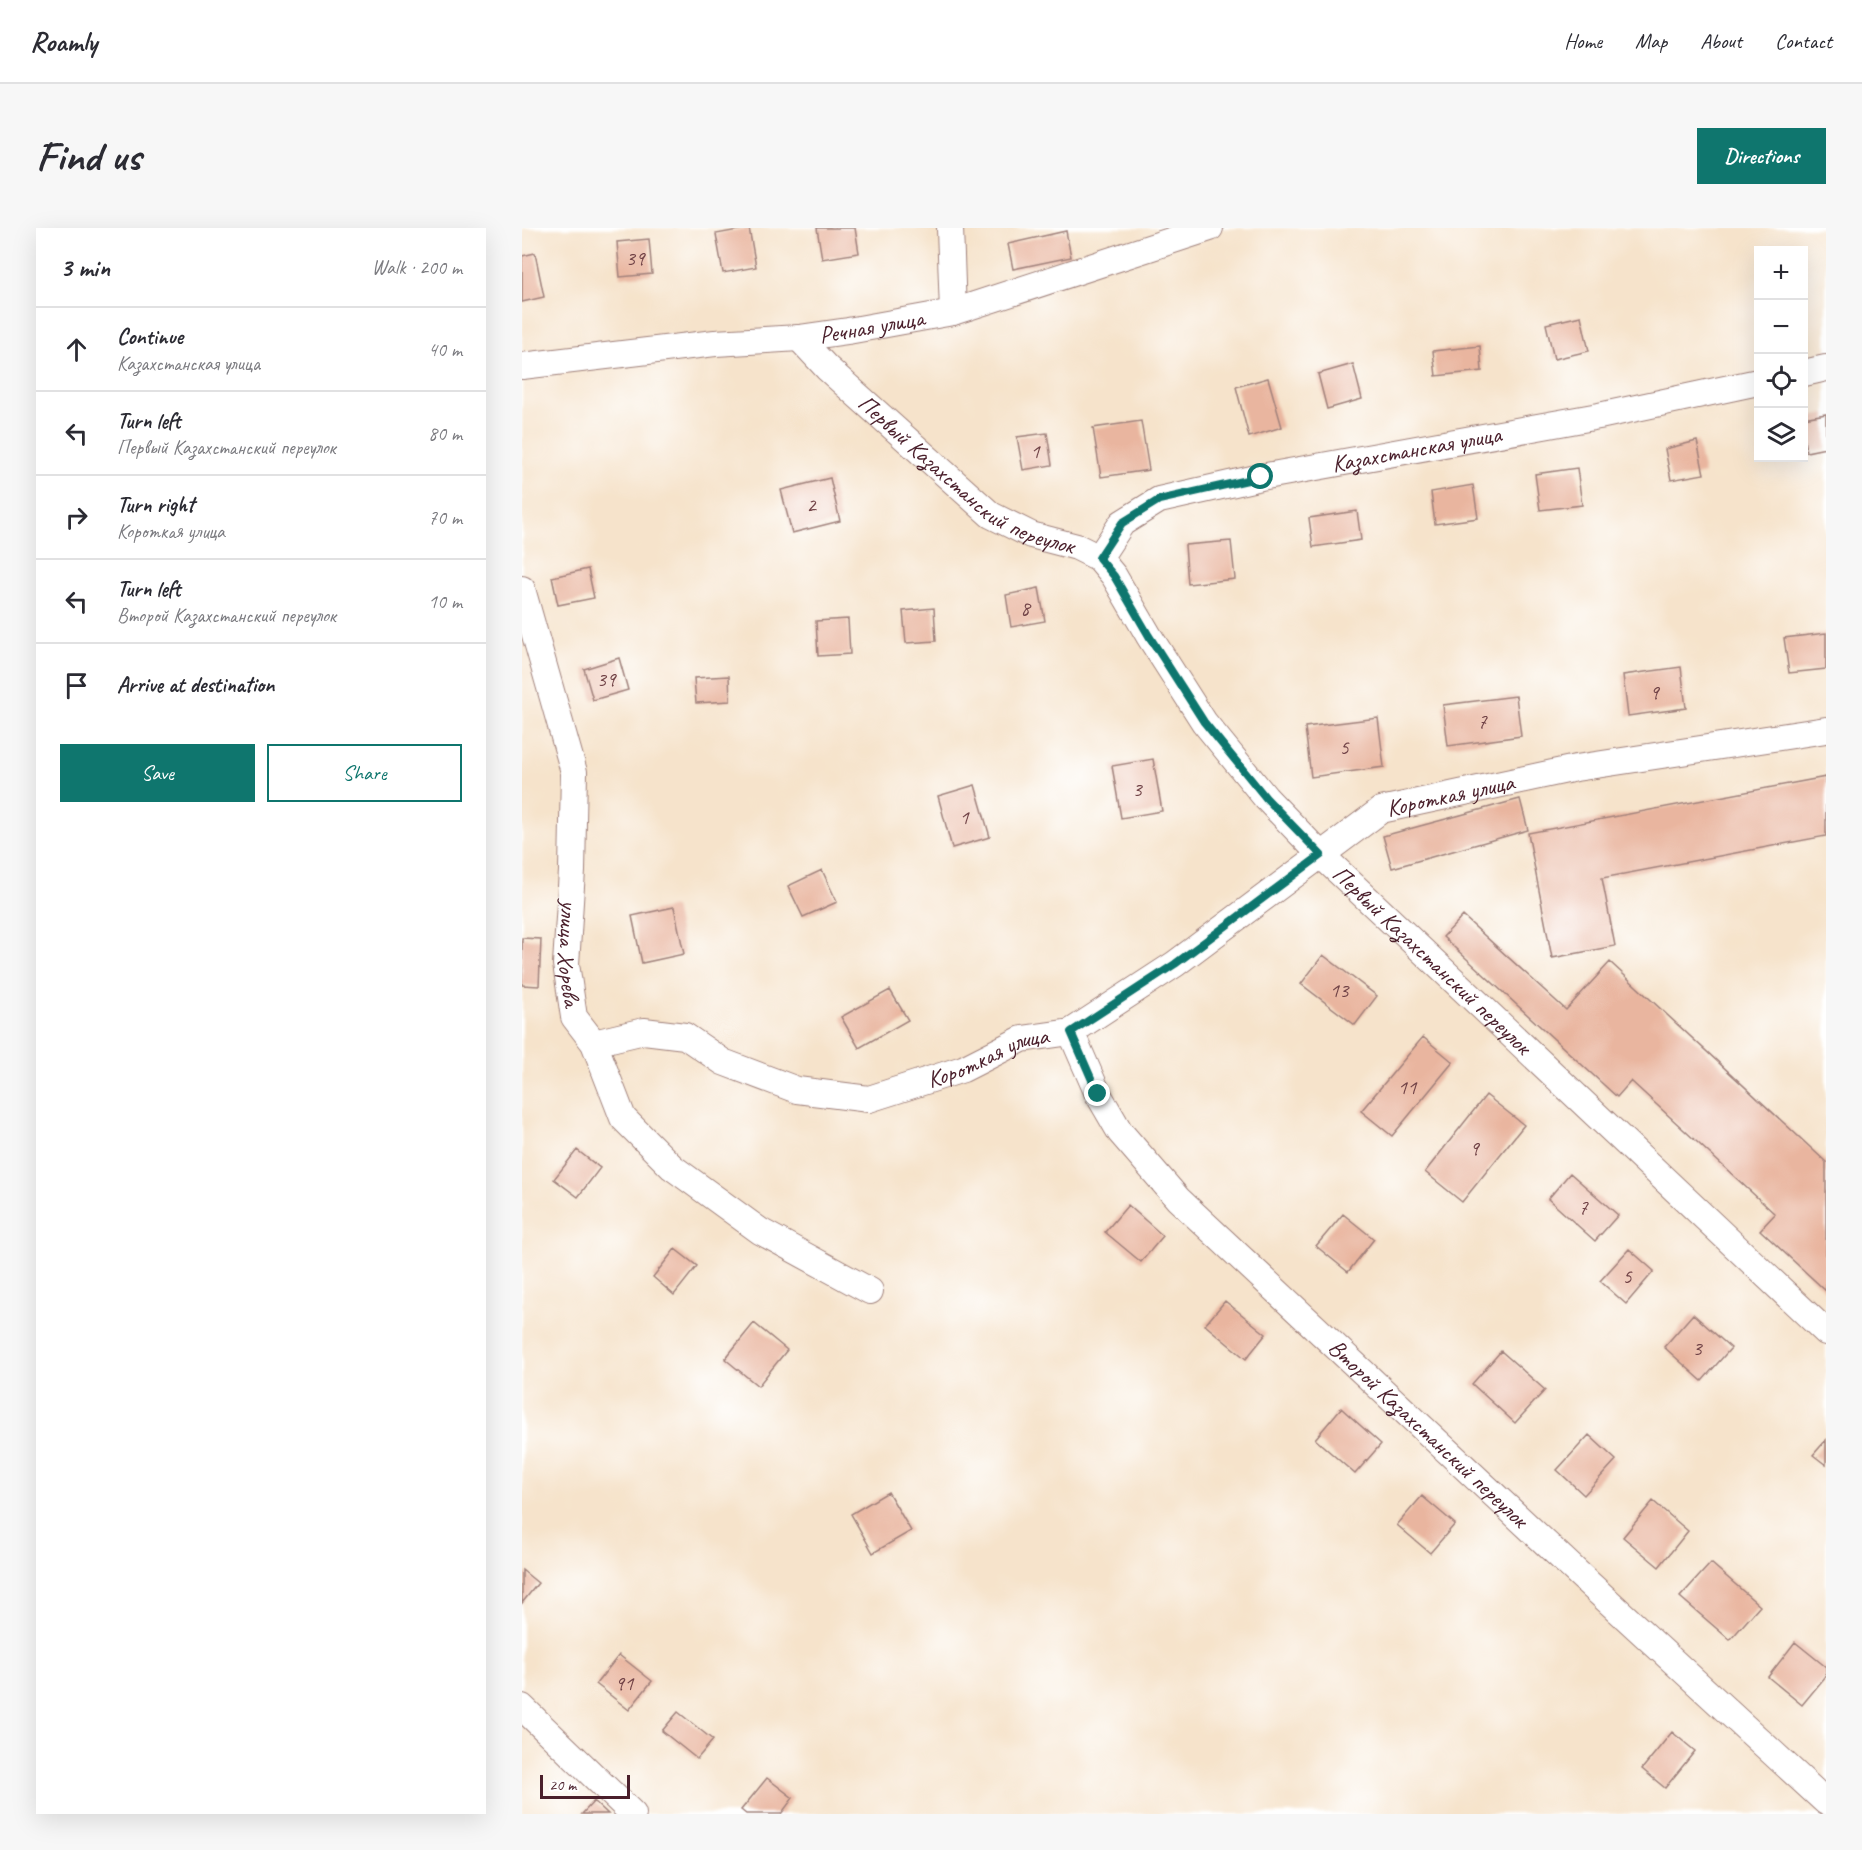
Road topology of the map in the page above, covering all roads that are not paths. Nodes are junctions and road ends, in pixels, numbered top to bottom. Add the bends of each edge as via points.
1 (950, 228) edge
2 (1210, 228) edge
3 (952, 312) junction
4 (799, 338) junction
5 (522, 366) edge
6 (1826, 368) edge
7 (1808, 372) edge
8 (1754, 383) edge
9 (1099, 558) junction
10 (522, 589) edge
11 (1826, 730) edge
12 (1321, 855) junction
13 (1071, 1032) junction
14 (594, 1043) junction
15 (870, 1292) dead end
16 (1826, 1332) edge
17 (522, 1707) edge
18 (1826, 1802) edge
19 (633, 1814) edge

1 - 3 street
2 - 3 street, Речная улица
3 - 4 street, Речная улица
4 - 5 street, Речная улица via 715,343
4 - 9 street, Первый Казахстанский переулок via 827,368 991,515 1031,536
6 - 7 street
8 - 9 street, Казахстанская улица via 1159,500 1122,523
9 - 12 street, Первый Казахстанский переулок via 1204,722 1266,798
10 - 14 street, улица Хорева via 574,772 566,964 574,1017
11 - 12 street, Короткая улица via 1576,768 1381,810
12 - 13 street, Короткая улица via 1175,964
12 - 16 street, Первый Казахстанский переулок
13 - 14 street, Короткая улица via 1022,1039 963,1069 869,1099 797,1090 723,1062 685,1036 644,1031
13 - 18 street, Второй Казахстанский переулок via 1098,1094 1120,1132 1178,1199
14 - 15 street, улица Хорева via 623,1118 672,1167 760,1231
17 - 19 street

